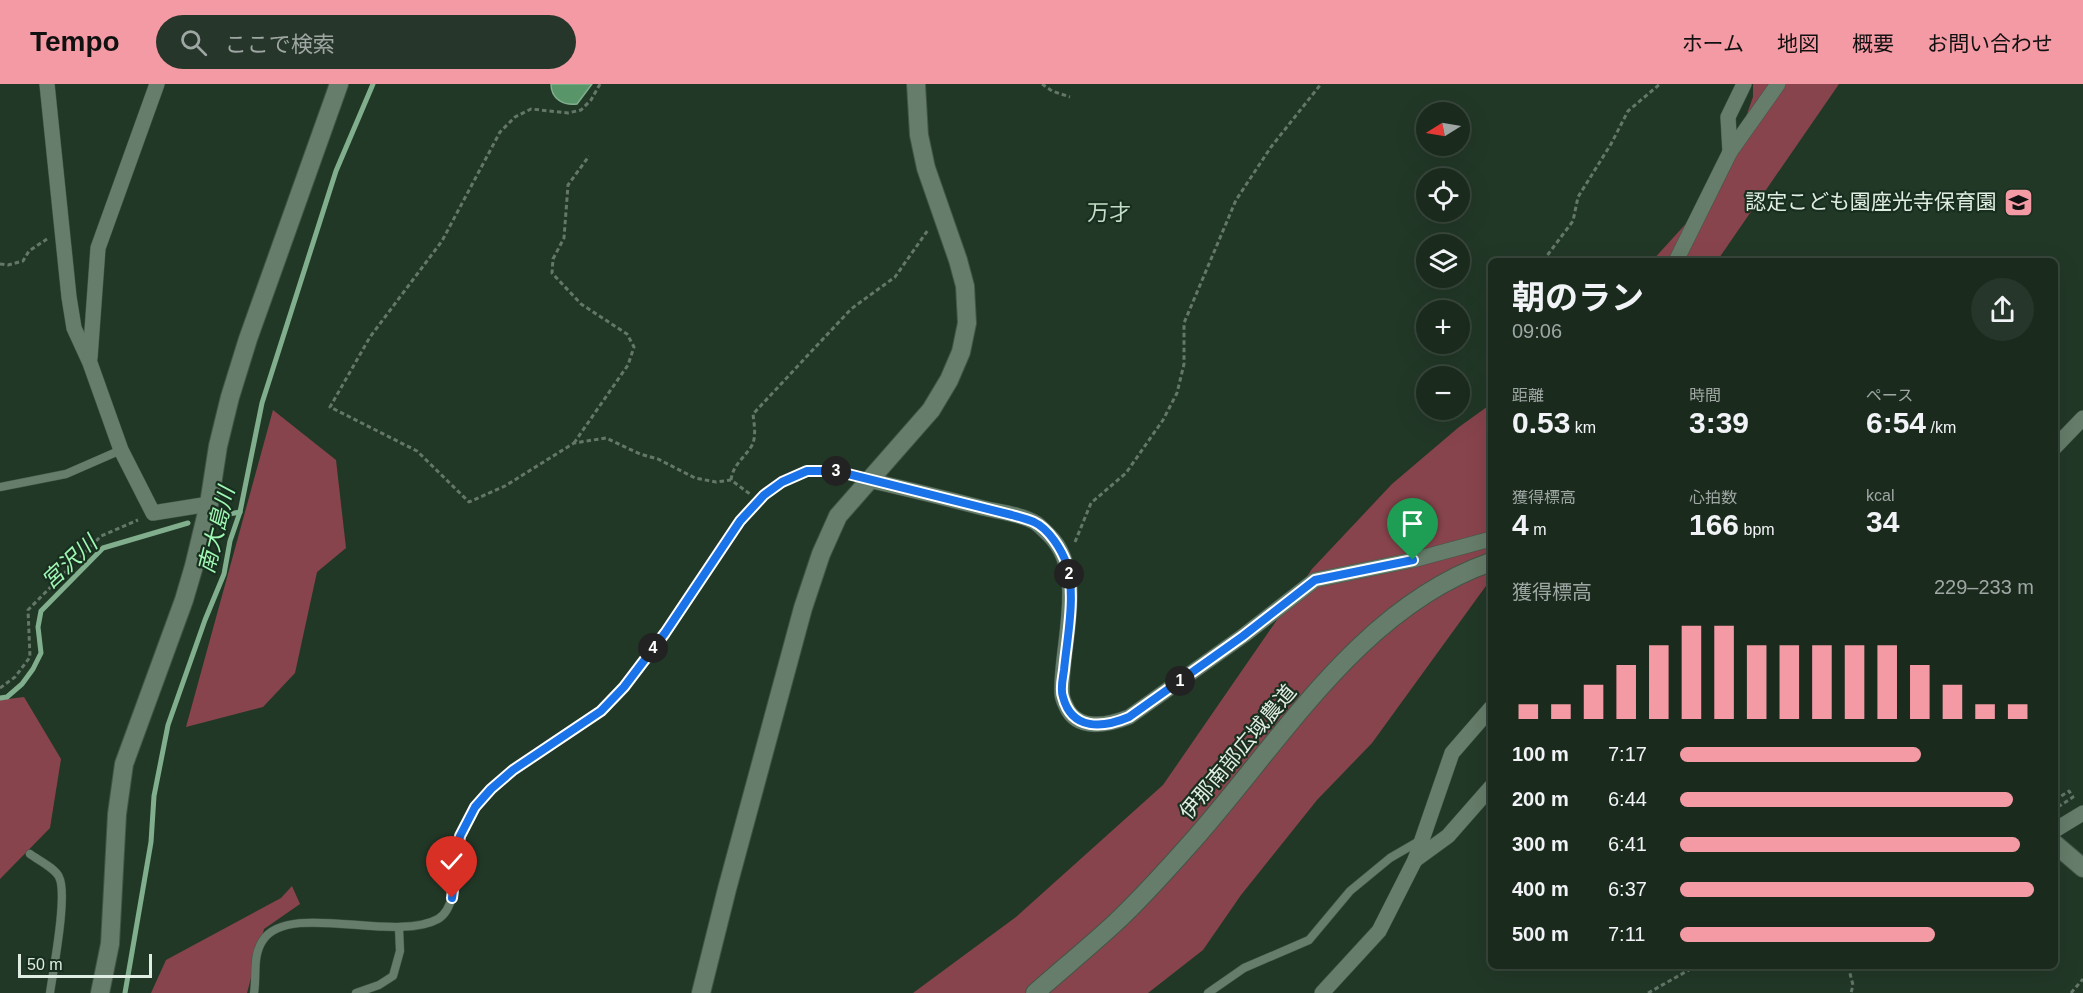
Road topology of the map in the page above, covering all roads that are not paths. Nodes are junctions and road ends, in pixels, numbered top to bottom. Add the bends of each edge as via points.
1 (47, 84) edge
2 (157, 84) edge
3 (339, 84) edge
4 (916, 84) edge
5 (1744, 84) edge
6 (1778, 84) edge
7 (1730, 152) junction
8 (1677, 258) edge
9 (90, 363) junction
10 (2083, 418) edge
11 (2058, 444) edge
12 (121, 450) junction
13 (868, 480) junction
14 (0, 487) edge
15 (208, 504) junction
16 (1488, 540) edge
17 (1488, 563) edge
18 (1488, 711) edge
19 (1488, 790) edge
20 (2083, 813) edge
21 (2058, 828) edge
22 (1422, 839) junction
23 (2058, 847) edge
24 (30, 854) dead end
25 (1415, 860) junction
26 (2083, 868) edge
27 (399, 928) junction
28 (50, 993) edge
29 (100, 993) edge
30 (254, 993) edge
31 (356, 993) edge
32 (701, 993) edge
33 (1035, 993) edge
34 (1208, 993) edge
35 (1322, 993) edge

1 - 9 street via 69,297 74,328
2 - 9 street via 98,248
3 - 15 street via 248,339 218,446
4 - 13 street via 919,135 926,168 965,286 967,323 961,351 931,410
5 - 7 street via 1728,117
6 - 7 street
7 - 8 street
9 - 12 street
10 - 11 street
12 - 14 lane via 66,474
12 - 15 street via 153,513
13 - 16 street via 1012,515 1036,523 1052,537 1069,575 1062,695 1069,713 1079,721 1098,726 1129,717 1315,580
13 - 27 lane via 836,471 807,471 764,495 740,521 624,687 601,711 513,770 475,807 460,836 452,898 446,913 422,925
13 - 32 street via 838,516 802,608
15 - 29 street via 184,600 124,764 117,814 110,944
17 - 33 street, 伊那南部広域農道 via 1440,584 1360,645 1190,844 1116,922
18 - 22 street via 1452,753
19 - 25 street via 1448,836
20 - 21 street
22 - 25 street
22 - 34 lane via 1390,858 1350,891 1309,940 1244,968
23 - 26 street
24 - 28 lane via 59,874 62,884
25 - 35 street via 1379,931
27 - 30 lane via 315,923 276,929 264,939 257,953
27 - 31 lane via 400,951 393,976

